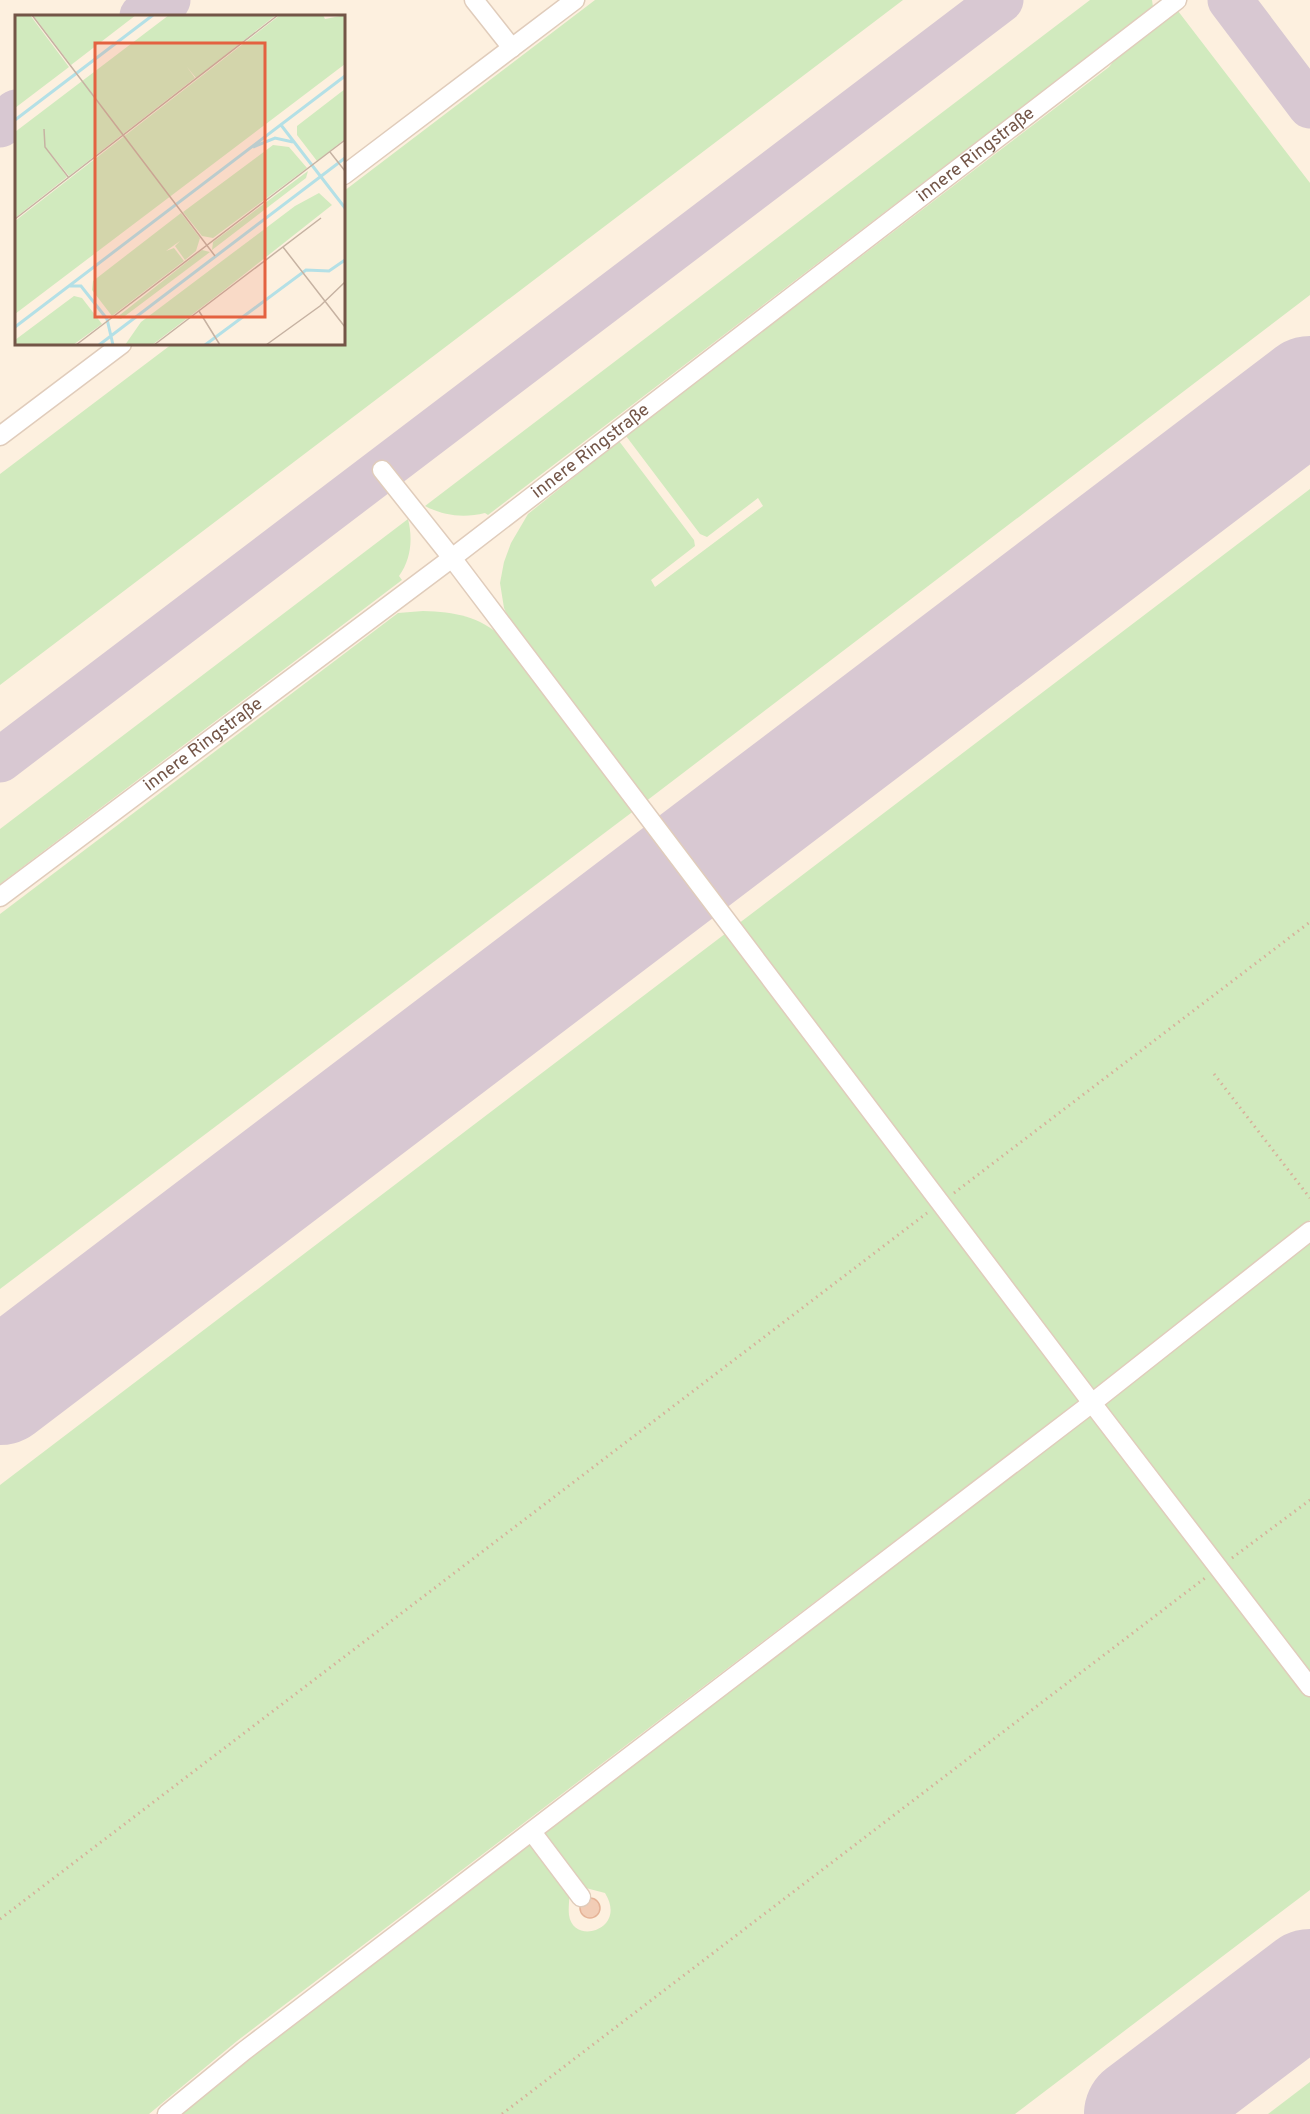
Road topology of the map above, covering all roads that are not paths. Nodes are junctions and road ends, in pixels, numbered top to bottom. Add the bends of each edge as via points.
1 (474, 0) edge
2 (575, 0) edge
3 (1177, 0) edge
4 (512, 48) junction
5 (345, 175) edge
6 (121, 345) edge
7 (0, 436) edge
8 (382, 470) dead end
9 (452, 558) junction
10 (0, 897) edge
11 (1310, 1231) edge
12 (1092, 1403) junction
13 (1310, 1687) edge
14 (532, 1832) junction
15 (580, 1897) dead end
16 (167, 2114) edge

1 - 4 lane
2 - 4 lane
3 - 9 lane, innere Ringstraße
4 - 5 lane
6 - 7 lane
8 - 9 lane
9 - 10 lane, innere Ringstraße
9 - 12 lane
11 - 12 lane
12 - 13 lane
12 - 14 lane
14 - 15 lane
14 - 16 lane

